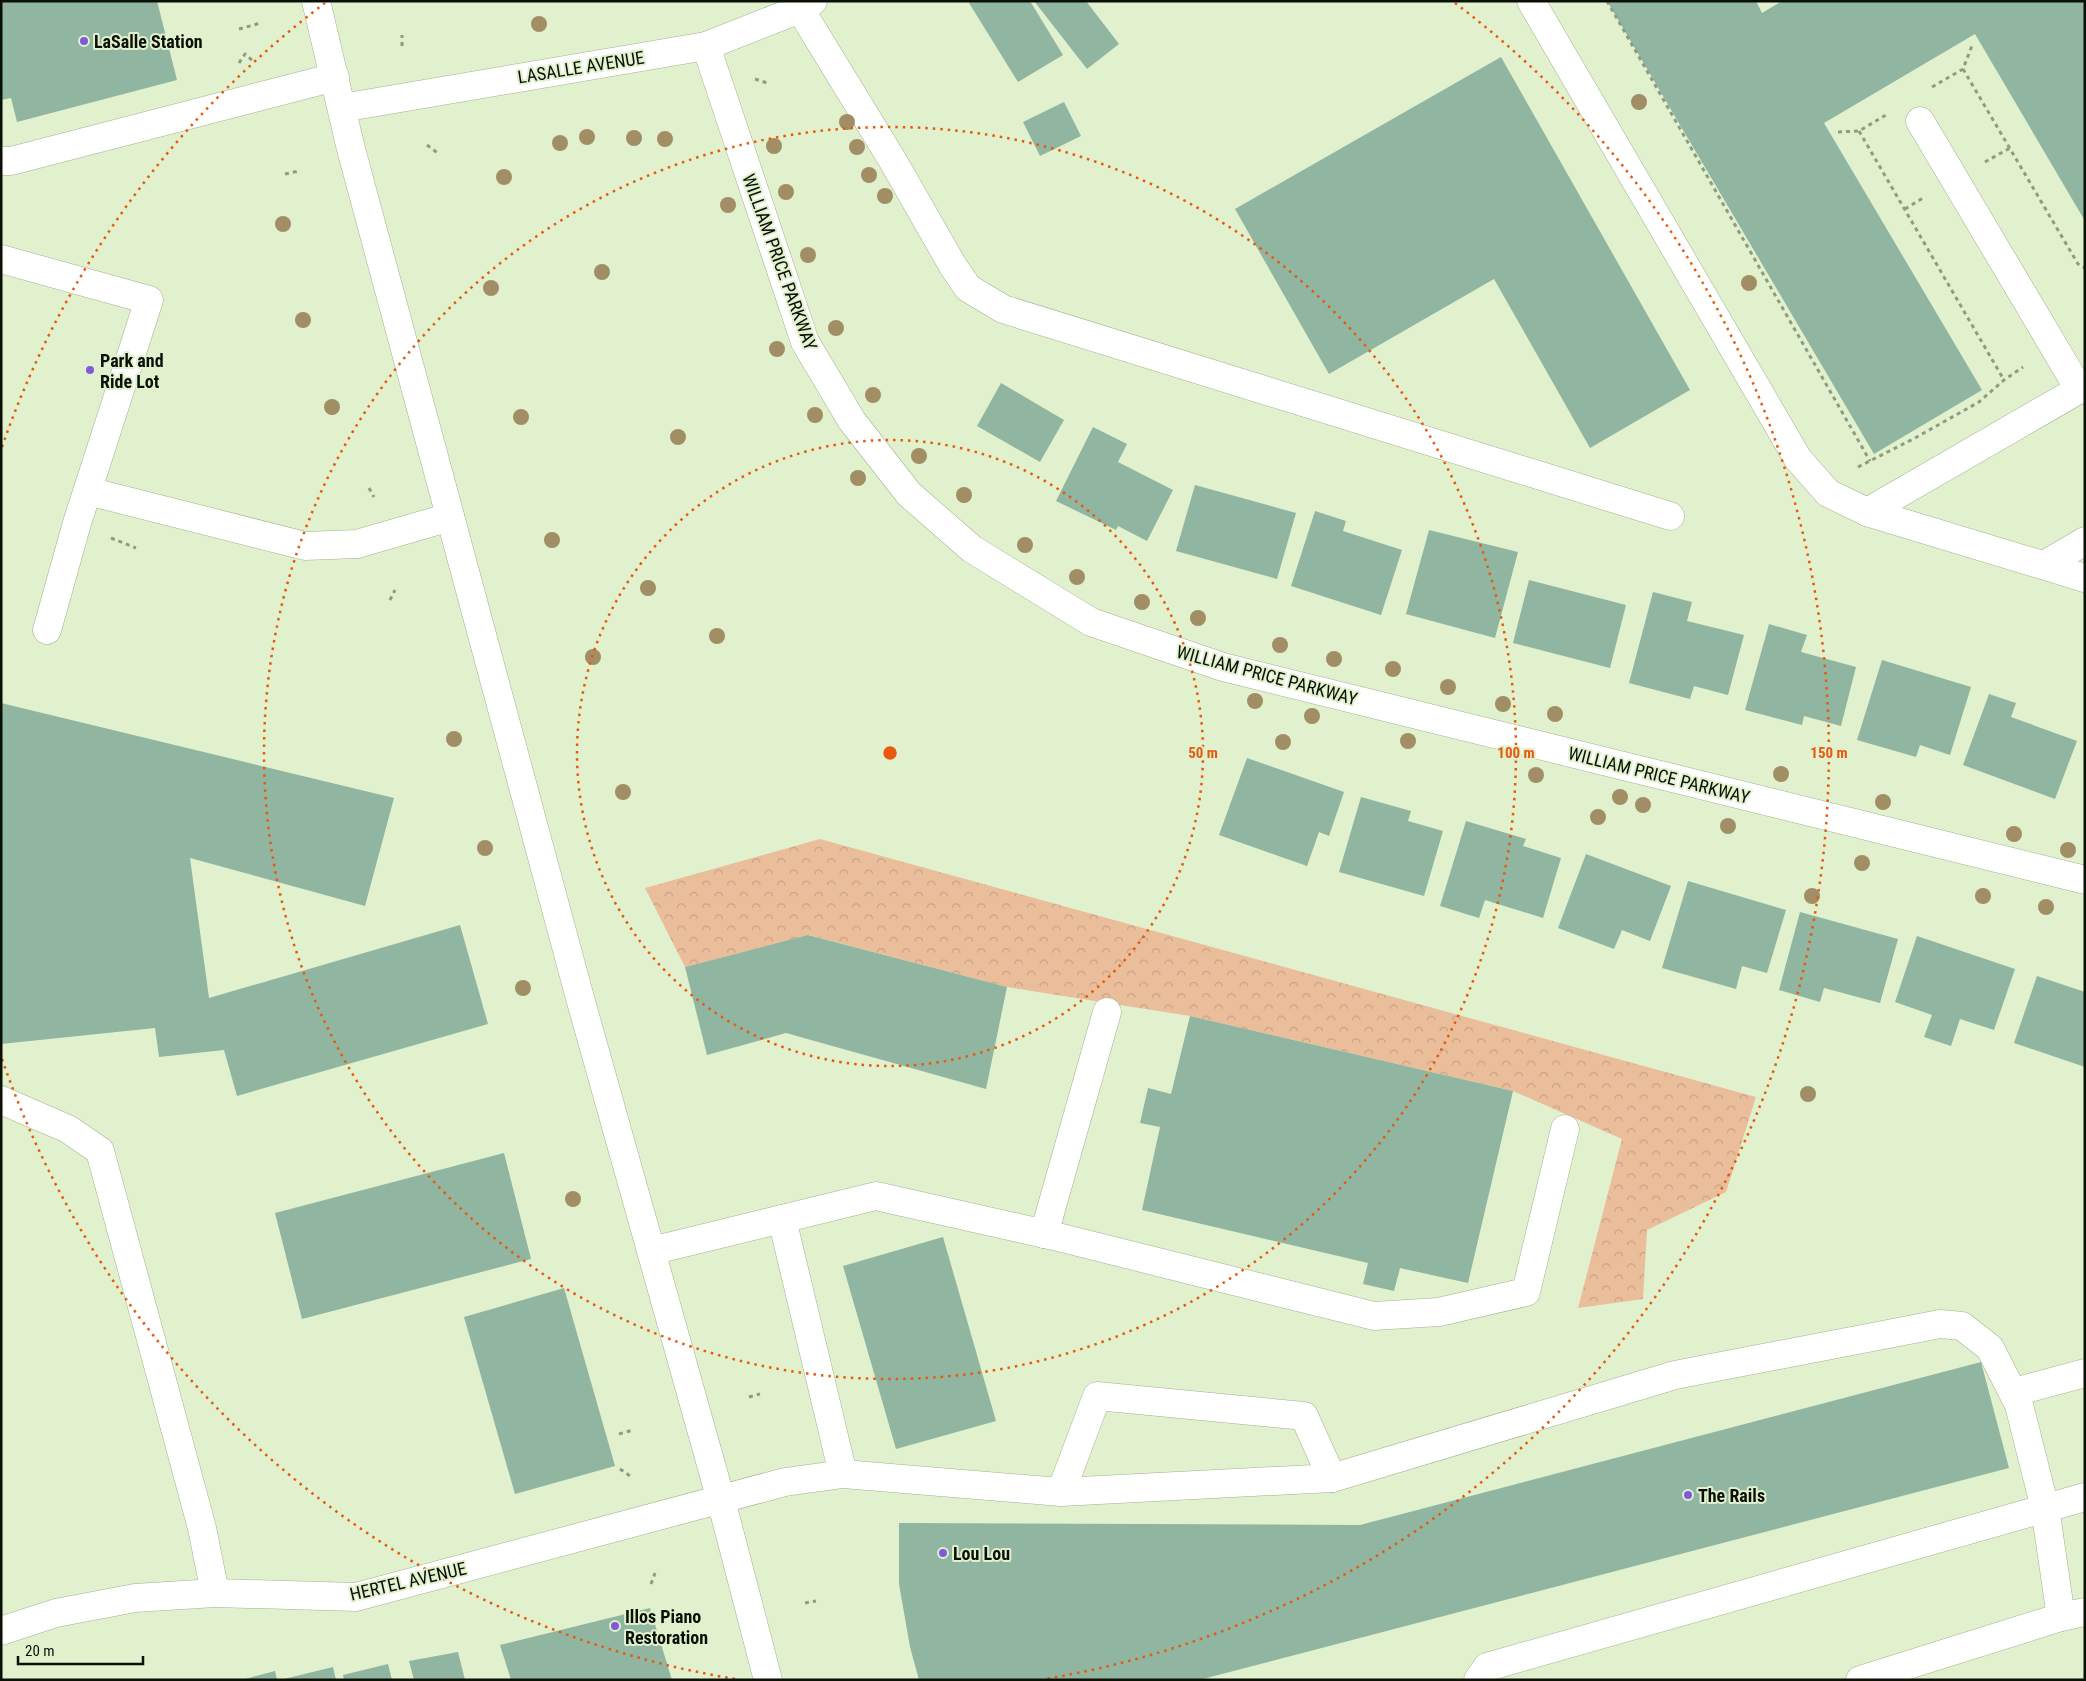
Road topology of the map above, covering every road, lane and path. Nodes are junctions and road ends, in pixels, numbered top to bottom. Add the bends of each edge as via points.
1 (316, 1) edge
2 (1531, 1) edge
3 (1607, 1) edge
4 (807, 5) edge
5 (260, 23) dead end
6 (239, 29) dead end
7 (402, 35) dead end
8 (1973, 43) dead end
9 (402, 46) dead end
10 (706, 46) junction
11 (246, 54) dead end
12 (253, 61) dead end
13 (334, 77) junction
14 (754, 79) dead end
15 (767, 82) dead end
16 (342, 108) junction
17 (1920, 121) dead end
18 (1838, 132) dead end
19 (427, 145) dead end
20 (2010, 148) junction
21 (439, 154) dead end
22 (1, 161) edge
23 (1984, 163) dead end
24 (299, 171) dead end
25 (285, 174) dead end
26 (1, 259) edge
27 (2085, 268) edge
28 (2030, 362) dead end
29 (2004, 380) junction
30 (2082, 388) edge
31 (1870, 461) junction
32 (1857, 468) dead end
33 (368, 488) dead end
34 (88, 491) junction
35 (374, 496) dead end
36 (1867, 512) junction
37 (1670, 516) dead end
38 (450, 517) junction
39 (2085, 541) edge
40 (2044, 565) junction
41 (2085, 578) edge
42 (395, 590) dead end
43 (390, 600) dead end
44 (47, 630) dead end
45 (2085, 880) edge
46 (1107, 1012) dead end
47 (1, 1100) edge
48 (1565, 1129) dead end
49 (782, 1219) junction
50 (1044, 1234) junction
51 (651, 1251) junction
52 (2085, 1373) edge
53 (2014, 1392) junction
54 (760, 1394) dead end
55 (749, 1397) dead end
56 (633, 1430) dead end
57 (619, 1434) dead end
58 (620, 1469) dead end
59 (842, 1474) junction
60 (630, 1476) dead end
61 (1332, 1478) junction
62 (1061, 1492) junction
63 (2085, 1497) edge
64 (721, 1500) junction
65 (2045, 1508) junction
66 (655, 1573) dead end
67 (651, 1584) dead end
68 (215, 1593) junction
69 (816, 1600) dead end
70 (805, 1604) dead end
71 (2073, 1615) edge
72 (1, 1631) edge
73 (689, 1633) dead end
74 (674, 1637) dead end
75 (768, 1680) edge
76 (1478, 1680) edge
77 (1860, 1680) edge

1 - 13 street
2 - 36 street via 1798,458 1828,493
3 - 31 path
4 - 10 street, LASALLE AVENUE
4 - 37 street via 953,266 968,288 1003,310
5 - 6 path
7 - 9 path
8 - 20 path via 1963,69
10 - 16 street, LASALLE AVENUE
10 - 45 street, WILLIAM PRICE PARKWAY via 805,342 852,421 909,494 972,549 1091,622 1223,667
11 - 12 path
13 - 16 street
13 - 22 street via 12,161
14 - 15 path
16 - 38 street
17 - 30 street
18 - 29 path via 1859,131
19 - 21 path
20 - 23 path
20 - 27 path via 2078,264
24 - 25 path
26 - 34 street via 149,300
28 - 29 path
29 - 31 path via 1979,402
30 - 36 street
31 - 32 path
33 - 35 path
34 - 38 street via 305,546 357,544
34 - 44 street
36 - 40 street
38 - 51 street
39 - 40 street
40 - 41 street
42 - 43 path
46 - 50 street
47 - 68 street via 68,1129 100,1151 200,1520
48 - 50 street via 1526,1292 1439,1312 1374,1316
49 - 50 street via 876,1196
49 - 51 street
49 - 59 street
51 - 64 street
52 - 53 street
53 - 61 street, HERTEL AVENUE via 1990,1348 1962,1326 1940,1324 1675,1375
53 - 65 street, HERTEL AVENUE
54 - 55 path
56 - 57 path
58 - 60 path
59 - 62 street, HERTEL AVENUE
59 - 64 street, HERTEL AVENUE via 785,1482
61 - 62 street, HERTEL AVENUE
61 - 62 street via 1304,1416 1097,1396
63 - 65 street
64 - 68 street, HERTEL AVENUE via 356,1597
64 - 75 street
65 - 71 street, HERTEL AVENUE
65 - 76 street via 1487,1667
66 - 67 path
68 - 72 street, HERTEL AVENUE via 135,1598 56,1613
69 - 70 path
71 - 77 street
73 - 74 path

